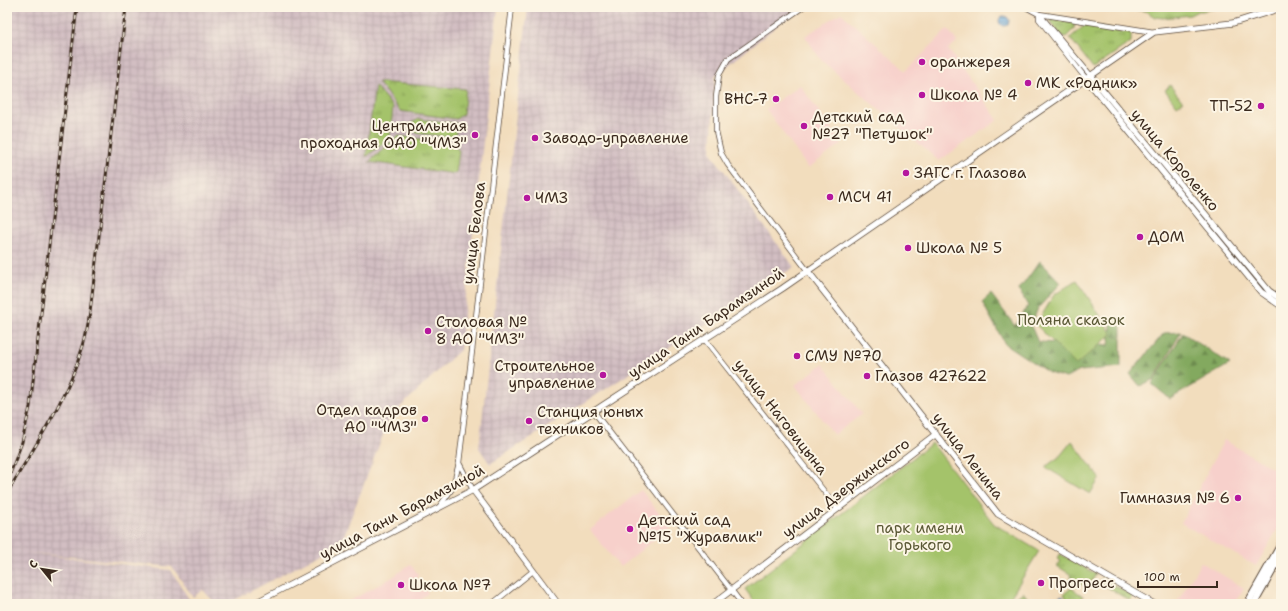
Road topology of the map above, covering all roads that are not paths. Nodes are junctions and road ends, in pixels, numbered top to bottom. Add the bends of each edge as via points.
1 (512, 7) edge
2 (803, 7) edge
3 (1026, 7) edge
4 (1281, 8) edge
5 (1039, 17) junction
6 (1154, 32) junction
7 (1089, 79) junction
8 (807, 270) junction
9 (1281, 299) edge
10 (1281, 306) edge
11 (705, 340) junction
12 (594, 412) junction
13 (936, 434) junction
14 (459, 463) junction
15 (473, 490) junction
16 (838, 509) junction
17 (436, 511) junction
18 (1281, 544) edge
19 (1281, 556) edge
20 (533, 571) junction
21 (731, 590) junction
22 (253, 604) edge
23 (492, 604) edge
24 (558, 604) edge
25 (714, 604) edge
26 (742, 604) edge
27 (1154, 604) edge
28 (1247, 604) edge
29 (1254, 604) edge

1 - 14 street, улица Белова
2 - 8 street via 728,60 719,75 716,131 720,153
3 - 5 street
4 - 6 street via 1233,23
5 - 6 street
5 - 7 street, улица Короленко
5 - 7 street, улица Короленко
6 - 7 street, улица Тани Барамзиной
7 - 8 street, улица Тани Барамзиной
7 - 9 street, улица Короленко via 1269,291
7 - 10 street, улица Короленко via 1261,292
8 - 11 street, улица Тани Барамзиной
8 - 13 street, улица Ленина
11 - 12 street, улица Тани Барамзиной
11 - 16 street, улица Наговицына
12 - 15 street, улица Тани Барамзиной
12 - 21 street
13 - 16 street, улица Дзержинского
13 - 27 street, улица Ленина via 998,514
14 - 15 street
14 - 17 street, улица Белова via 453,487
15 - 17 street, улица Тани Барамзиной
15 - 20 street
16 - 21 street, улица Дзержинского
17 - 22 street, улица Тани Барамзиной
18 - 28 main road
19 - 29 main road
20 - 23 street
20 - 24 street
21 - 25 street, улица Дзержинского
21 - 26 street

